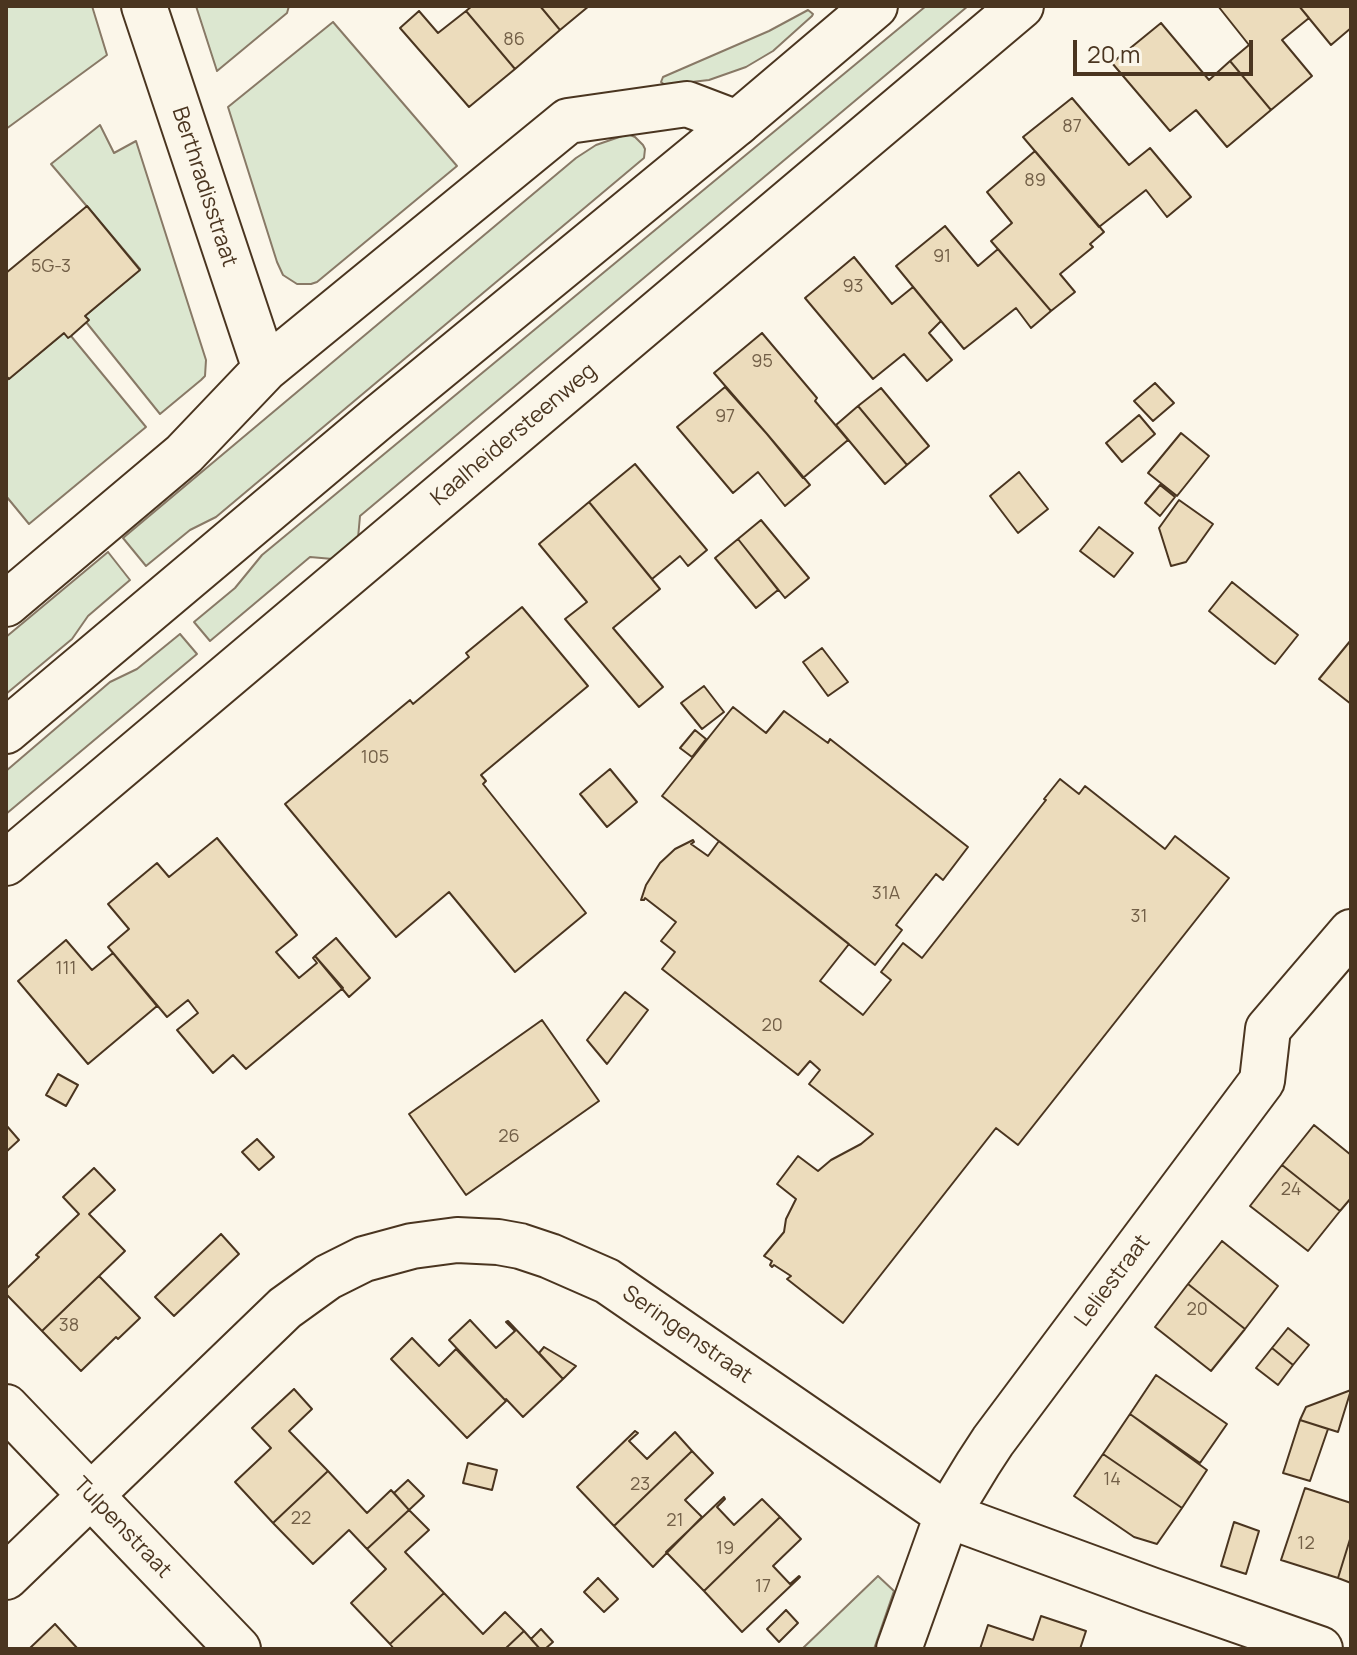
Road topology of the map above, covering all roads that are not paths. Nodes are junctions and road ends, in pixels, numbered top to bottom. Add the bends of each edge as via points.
1 (144, 6) edge
2 (875, 6) edge
3 (1021, 6) edge
4 (737, 123) junction
5 (265, 369) junction
6 (6, 604) edge
7 (6, 731) edge
8 (6, 863) edge
9 (1351, 932) edge
10 (6, 1407) edge
11 (90, 1496) junction
12 (947, 1515) junction
13 (6, 1577) edge
14 (238, 1649) edge
15 (899, 1649) edge
16 (1320, 1649) edge

1 - 5 street, Berthradisstraat
2 - 4 street
3 - 8 street, Kaalheidersteenweg
4 - 5 street via 687,104 568,121
4 - 7 street
5 - 6 street via 184,454
9 - 12 street, Leliestraat via 1268,1029 1262,1081 993,1441
10 - 11 street, Tulpenstraat
11 - 12 street, Seringenstraat via 285,1308 328,1277 364,1259 457,1240 520,1246 607,1281
11 - 13 street, Seringenstraat
11 - 14 street, Tulpenstraat
12 - 15 street, Leliestraat
12 - 16 street, Seringenstraat

